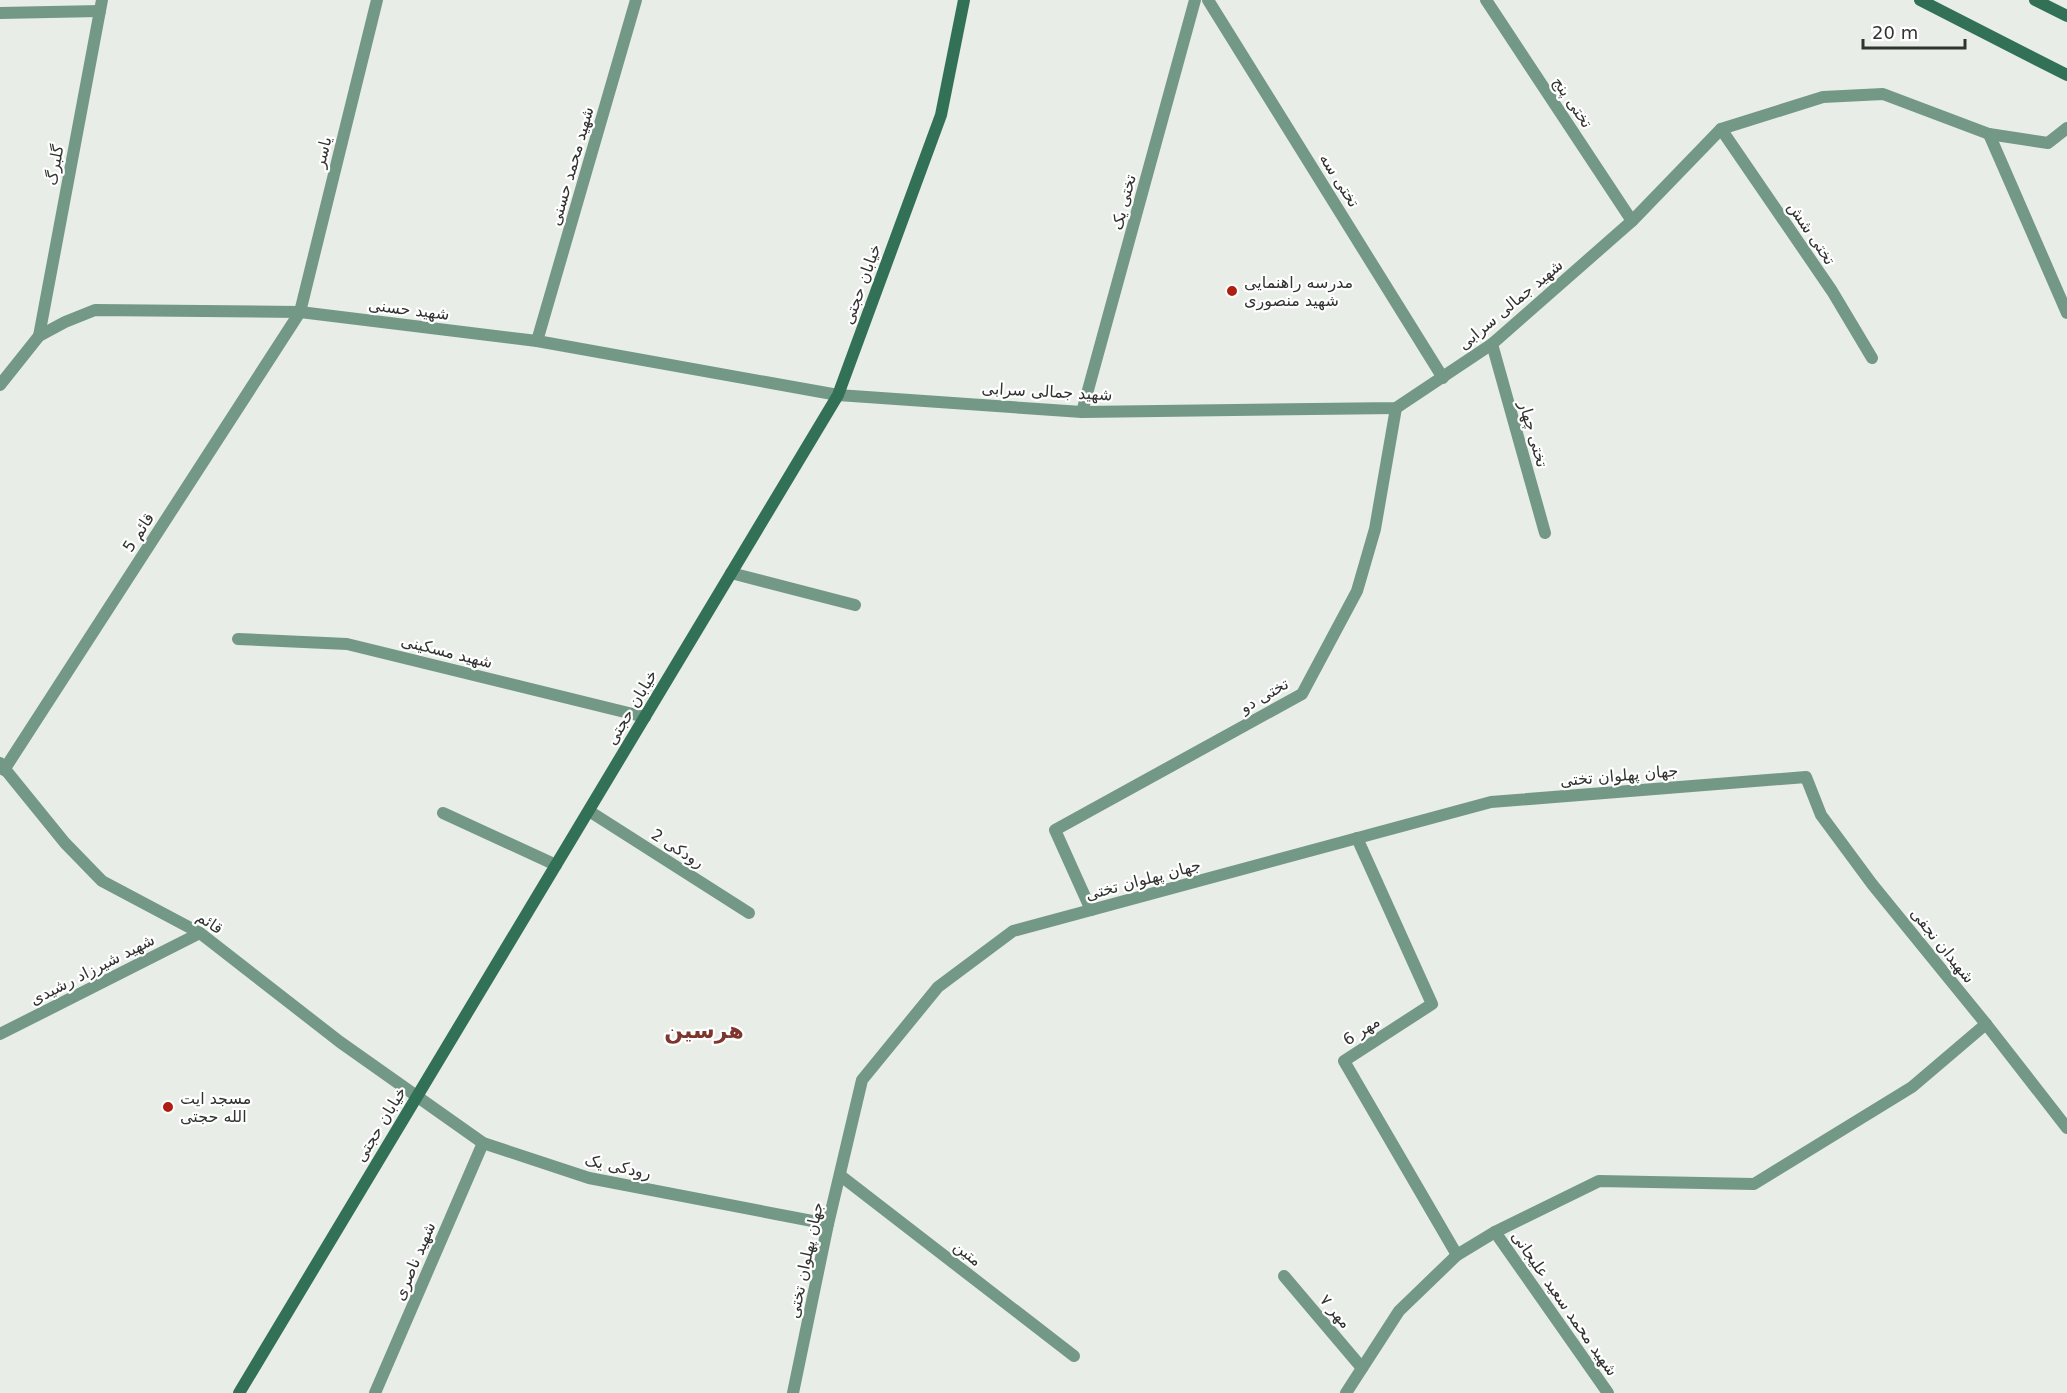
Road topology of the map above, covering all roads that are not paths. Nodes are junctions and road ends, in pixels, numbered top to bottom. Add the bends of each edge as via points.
1 (377, 0) edge
2 (636, 0) edge
3 (964, 0) edge
4 (1195, 0) edge
5 (1208, 0) edge
6 (1485, 0) edge
7 (1920, 0) edge
8 (2035, 0) edge
9 (101, 5) edge
10 (0, 13) edge
11 (2067, 16) edge
12 (2067, 75) edge
13 (2067, 128) edge
14 (1721, 129) junction
15 (1989, 134) junction
16 (1632, 221) junction
17 (300, 312) junction
18 (2067, 313) edge
19 (39, 336) junction
20 (537, 341) junction
21 (1492, 344) junction
22 (1872, 358) dead end
23 (1443, 378) junction
24 (0, 385) edge
25 (838, 395) junction
26 (1396, 408) junction
27 (1082, 412) junction
28 (1545, 533) dead end
29 (731, 573) junction
30 (855, 605) dead end
31 (237, 639) dead end
32 (645, 717) junction
33 (2, 767) edge
34 (1806, 777) joint
35 (589, 811) junction
36 (444, 813) dead end
37 (1357, 838) junction
38 (556, 865) junction
39 (1091, 910) junction
40 (749, 912) dead end
41 (200, 933) junction
42 (1986, 1024) junction
43 (0, 1034) edge
44 (416, 1097) junction
45 (2067, 1128) edge
46 (483, 1143) junction
47 (841, 1176) junction
48 (828, 1224) junction
49 (1495, 1232) junction
50 (1457, 1255) junction
51 (1284, 1276) dead end
52 (1074, 1356) dead end
53 (1362, 1368) junction
54 (239, 1393) edge
55 (375, 1393) edge
56 (793, 1393) edge
57 (1346, 1393) edge
58 (1608, 1393) edge

1 - 17 street, یاسر
2 - 20 street, شهید محمد حسنی
3 - 25 main road, خیابان حجتی via 941,115
4 - 27 street, تختی یک
5 - 23 street, تختی سه
6 - 16 street, تختی پنج
7 - 12 main road
8 - 11 main road
9 - 10 street
9 - 19 street, گلبرگ
13 - 15 street, شهید جمالی سرابی via 2048,143
14 - 15 street, شهید جمالی سرابی via 1823,97 1883,94
14 - 16 street, شهید جمالی سرابی
14 - 22 street, تختی شش via 1832,291
15 - 18 street
16 - 21 street, شهید جمالی سرابی
17 - 19 street, شهید حسنی via 95,310
17 - 20 street, شهید حسنی
17 - 33 street, قائم 5
19 - 24 street, شهید حسنی
20 - 25 street, شهید حسنی
21 - 23 street, شهید جمالی سرابی
21 - 28 street, تختی چهار
23 - 26 street, شهید جمالی سرابی
25 - 27 street, شهید جمالی سرابی
25 - 29 main road, خیابان حجتی
26 - 27 street, شهید جمالی سرابی
26 - 39 street, تختی دو via 1375,529 1357,591 1302,694 1055,830
29 - 30 street
29 - 32 main road, خیابان حجتی
31 - 32 street, شهید مسکینی via 347,644
32 - 35 main road, خیابان حجتی
33 - 41 street, قائم via 102,881
34 - 37 street, جهان پهلوان تختی via 1491,802
34 - 42 street, شهیدان نجفی via 1821,815 1872,885
35 - 38 main road, خیابان حجتی
35 - 40 street, رودکی 2
36 - 38 street
37 - 39 street, جهان پهلوان تختی
37 - 50 street, مهر 6 via 1432,1004 1344,1061
38 - 44 main road, خیابان حجتی
39 - 47 street, جهان پهلوان تختی via 1013,931 938,987 862,1080
41 - 43 street, شهید شیرزاد رشیدی
41 - 44 street, قائم
42 - 45 street, شهیدان نجفی
42 - 49 street via 1912,1087 1754,1184 1599,1181
44 - 46 street, رودکی یک
44 - 54 main road, خیابان حجتی
46 - 48 street, رودکی یک via 589,1178
46 - 55 street, شهید ناصری
47 - 48 street, جهان پهلوان تختی
47 - 52 street, متین
48 - 56 street, جهان پهلوان تختی
49 - 50 street
49 - 58 street, شهید محمد سعید علیجانی
50 - 53 street via 1399,1311
51 - 53 street, مهر ۷
53 - 57 street

